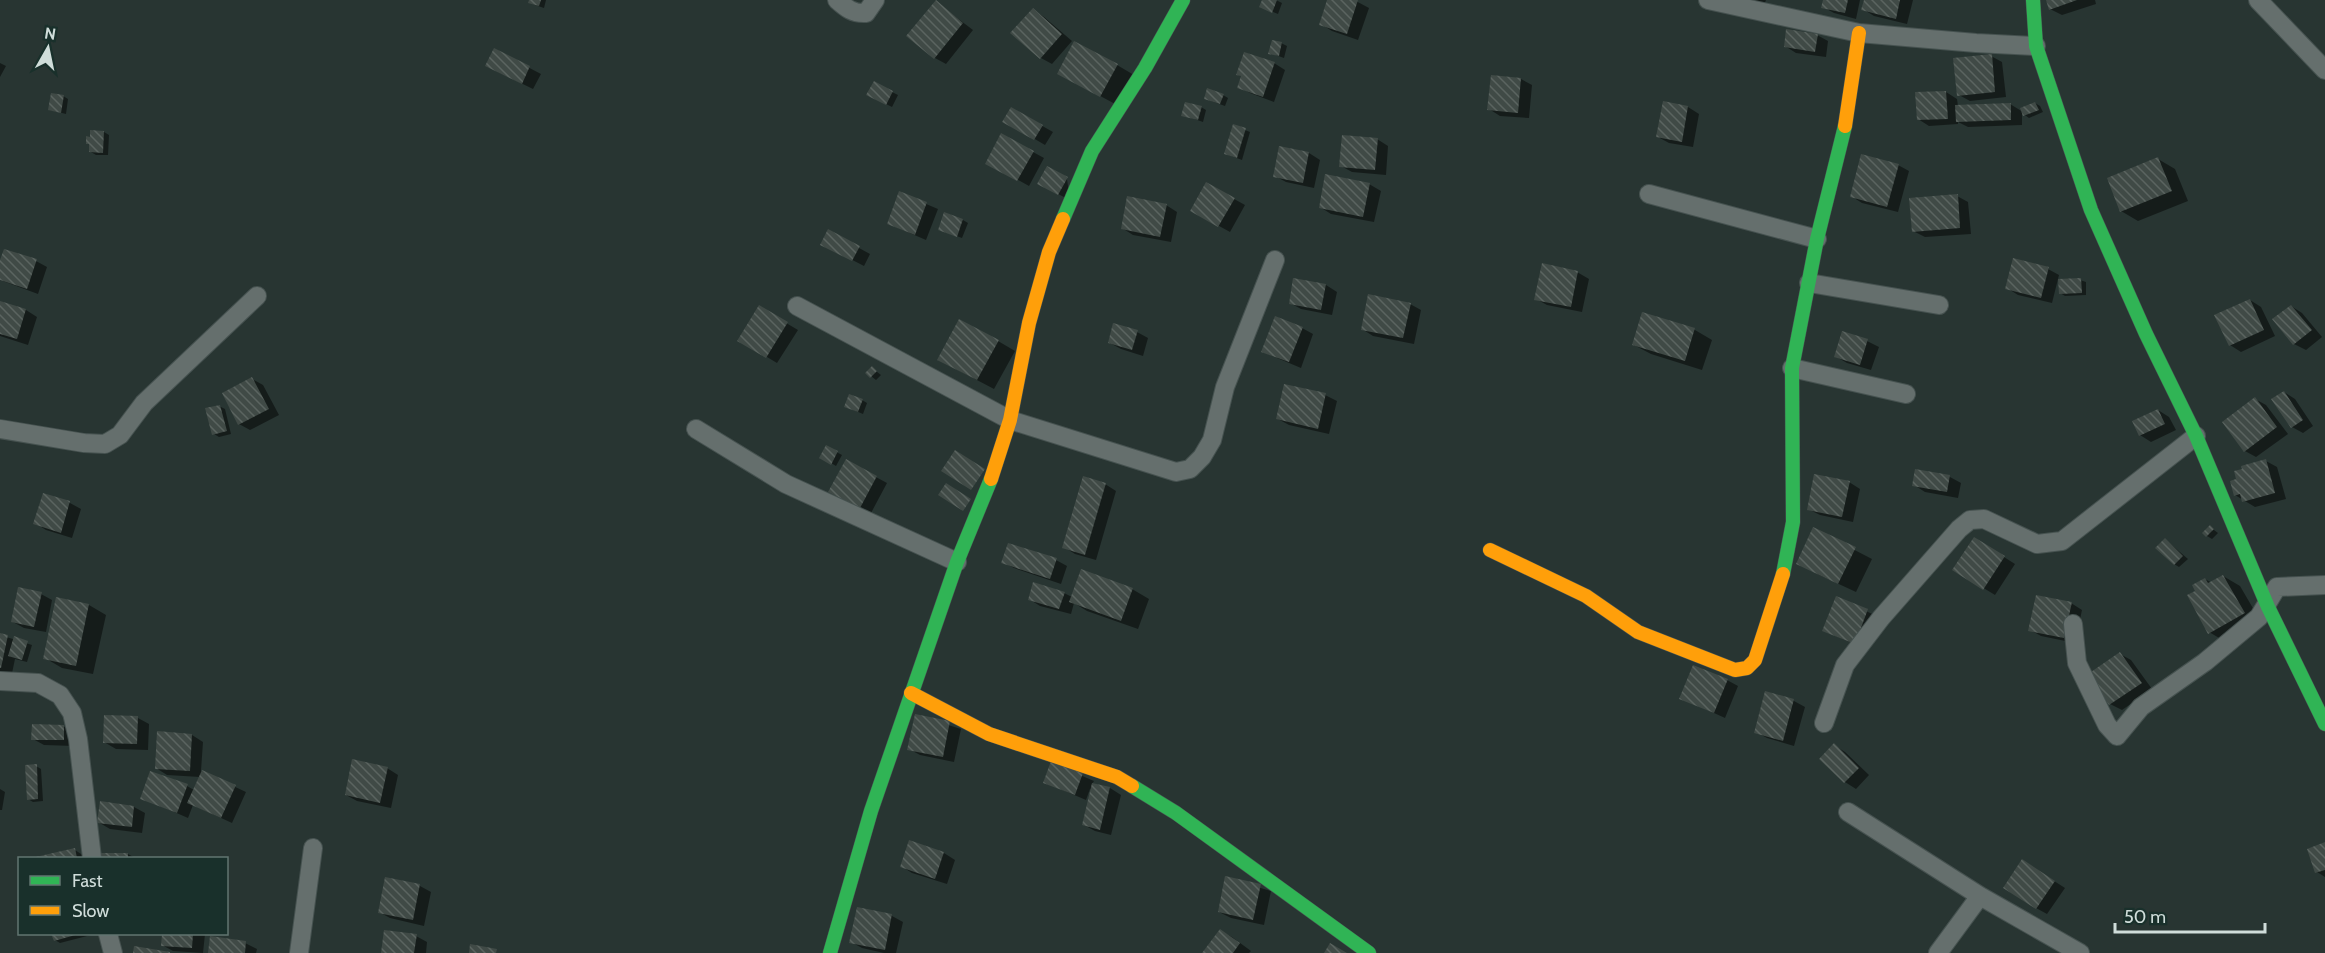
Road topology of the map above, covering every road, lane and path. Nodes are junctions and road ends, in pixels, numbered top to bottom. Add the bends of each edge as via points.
1 (837, 0) edge
2 (876, 0) edge
3 (1183, 0) edge
4 (1708, 0) edge
5 (2033, 0) edge
6 (2258, 0) edge
7 (1859, 33) junction
8 (2036, 46) junction
9 (2325, 70) edge
10 (1649, 194) dead end
11 (1817, 239) junction
12 (1275, 260) dead end
13 (1809, 283) junction
14 (257, 296) dead end
15 (1939, 305) dead end
16 (797, 306) dead end
17 (1792, 368) junction
18 (1906, 394) dead end
19 (1010, 420) junction
20 (0, 429) edge
21 (696, 429) dead end
22 (2196, 436) junction
23 (1490, 550) dead end
24 (957, 562) junction
25 (2325, 585) edge
26 (2267, 604) junction
27 (2073, 624) dead end
28 (0, 681) edge
29 (911, 693) junction
30 (1824, 723) dead end
31 (2325, 724) edge
32 (1848, 812) dead end
33 (313, 848) dead end
34 (92, 857) edge
35 (1980, 896) junction
36 (108, 935) edge
37 (113, 953) edge
38 (299, 953) edge
39 (830, 953) edge
40 (1369, 953) edge
41 (1938, 953) edge
42 (2080, 953) edge

1 - 2 street via 858,14 866,13
3 - 19 street via 1092,151 1049,252 1029,323
4 - 7 street
5 - 8 street
6 - 9 street
7 - 8 street
7 - 11 street via 1846,123
8 - 22 street via 2091,210
10 - 11 street
11 - 13 street
12 - 19 street via 1225,387 1212,440 1190,469 1176,472
13 - 15 street
13 - 17 street
14 - 20 street via 144,403 120,435 105,444
16 - 19 street
17 - 18 street
17 - 23 street via 1793,522 1785,568 1759,650 1747,668 1735,670 1638,632 1586,596
19 - 24 street via 986,493
21 - 24 street via 786,484
22 - 26 street
22 - 30 street via 2062,542 2037,544 1984,519 1970,520 1881,618 1845,665
24 - 29 street
25 - 26 street via 2277,587
26 - 27 street via 2259,617 2205,662 2141,707 2117,736 2107,725 2077,663
26 - 31 street
28 - 34 street via 38,683 60,695 72,713
29 - 39 street via 871,811
29 - 40 street via 989,734 1117,777 1176,813
32 - 35 street
33 - 38 street
35 - 41 street
35 - 42 street
36 - 37 street

